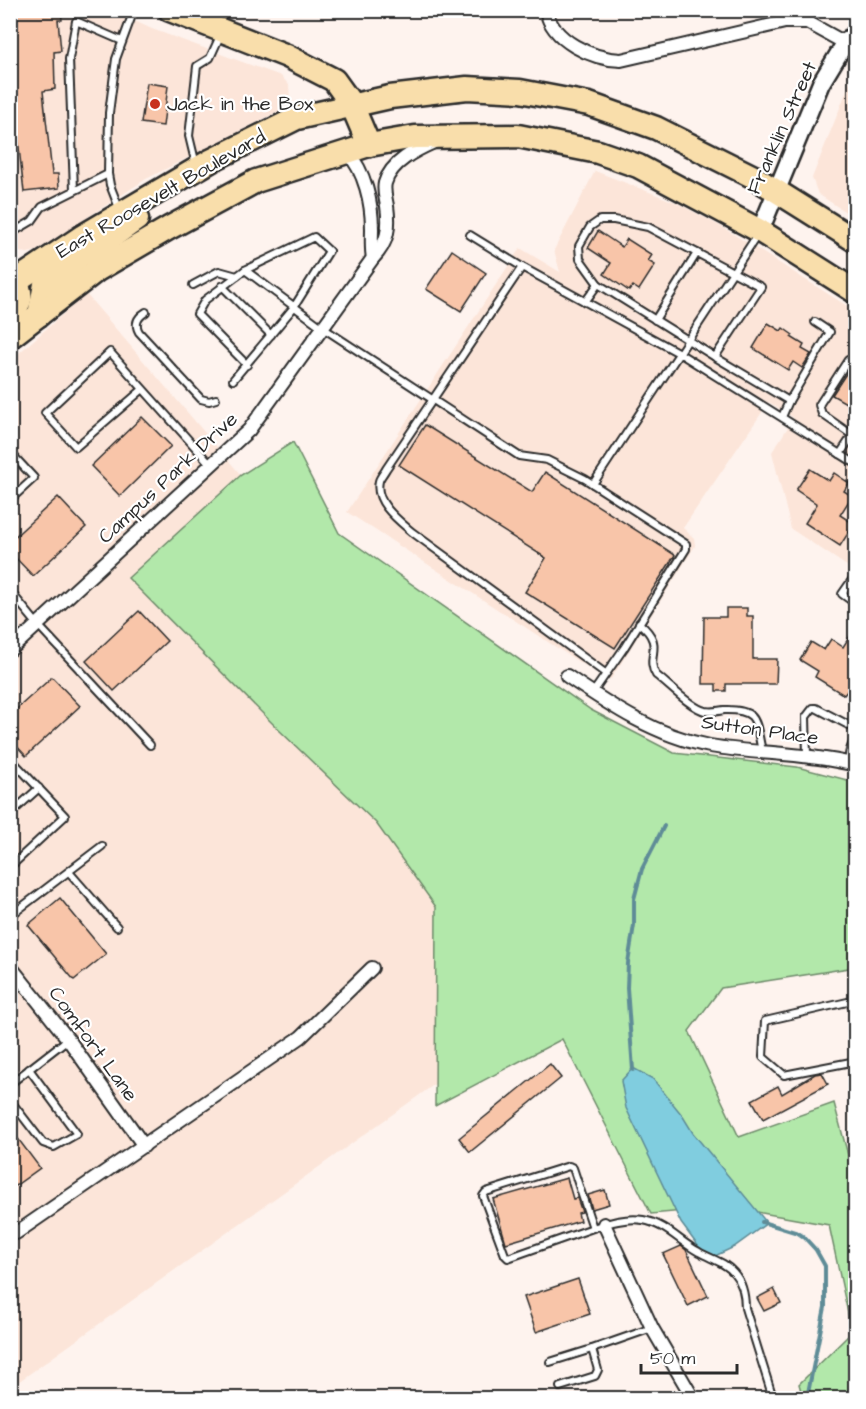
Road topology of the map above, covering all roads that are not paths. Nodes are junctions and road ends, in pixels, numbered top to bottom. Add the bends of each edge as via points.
1 (134, 10) edge
2 (170, 10) edge
3 (546, 10) edge
4 (222, 32) junction
5 (850, 38) edge
6 (122, 41) junction
7 (352, 105) junction
8 (446, 137) junction
9 (369, 146) junction
10 (347, 152) junction
11 (197, 168) junction
12 (108, 174) junction
13 (74, 190) junction
14 (776, 191) junction
15 (124, 220) junction
16 (760, 231) junction
17 (10, 234) edge
18 (470, 235) dead end
19 (855, 241) edge
20 (697, 253) junction
21 (374, 258) junction
22 (522, 267) junction
23 (245, 270) junction
24 (733, 272) junction
25 (13, 275) edge
26 (237, 276) junction
27 (598, 284) junction
28 (193, 285) dead end
29 (222, 286) junction
30 (855, 292) edge
31 (585, 302) junction
32 (294, 307) junction
33 (146, 312) dead end
34 (10, 313) edge
35 (39, 315) junction
36 (655, 320) junction
37 (815, 322) dead end
38 (323, 328) junction
39 (271, 335) junction
40 (10, 337) edge
41 (687, 340) junction
42 (679, 353) junction
43 (715, 357) junction
44 (855, 359) edge
45 (247, 365) junction
46 (233, 380) dead end
47 (143, 389) junction
48 (216, 399) dead end
49 (433, 400) junction
50 (789, 402) junction
51 (782, 417) junction
52 (854, 433) edge
53 (10, 452) edge
54 (840, 454) junction
55 (855, 464) edge
56 (211, 465) junction
57 (593, 484) junction
58 (10, 500) edge
59 (855, 574) edge
60 (10, 591) edge
61 (855, 604) edge
62 (639, 623) junction
63 (38, 625) junction
64 (10, 650) edge
65 (605, 673) junction
66 (567, 676) dead end
67 (592, 694) junction
68 (855, 729) edge
69 (855, 737) edge
70 (150, 745) dead end
71 (762, 752) junction
72 (807, 756) junction
73 (10, 758) edge
74 (853, 764) edge
75 (39, 788) junction
76 (10, 814) edge
77 (102, 846) dead end
78 (10, 867) edge
79 (69, 872) junction
80 (10, 916) edge
81 (117, 927) dead end
82 (10, 966) edge
83 (372, 968) dead end
84 (855, 1000) edge
85 (68, 1039) junction
86 (855, 1061) edge
87 (29, 1069) junction
88 (10, 1084) edge
89 (10, 1100) edge
90 (144, 1146) junction
91 (599, 1226) junction
92 (13, 1233) edge
93 (652, 1328) junction
94 (592, 1349) junction
95 (550, 1362) dead end
96 (560, 1387) dead end
97 (693, 1398) edge
98 (773, 1398) edge

1 - 6 lane
2 - 4 highway
3 - 5 street via 554,31 606,60 621,60 785,22 807,22
4 - 7 highway via 287,56 334,80
4 - 11 lane via 210,58 197,66 189,136
5 - 14 main road, Franklin Street via 821,83
6 - 12 lane via 109,113
6 - 13 lane via 76,21 69,59
7 - 9 highway
7 - 11 highway, East Roosevelt Boulevard via 297,118
7 - 14 highway, East Roosevelt Boulevard via 467,88 520,91 589,104 656,128
8 - 9 highway, East Roosevelt Boulevard via 415,137
8 - 16 highway, East Roosevelt Boulevard via 518,136 598,152 638,166
8 - 21 street, Campus Park Drive via 408,156 388,176 387,237
9 - 10 highway, East Roosevelt Boulevard
10 - 21 street via 364,181
10 - 35 highway, East Roosevelt Boulevard via 256,182 169,228 97,270
11 - 15 highway, East Roosevelt Boulevard
12 - 13 lane
12 - 15 lane
13 - 17 lane via 42,207 32,221
14 - 16 main road, Franklin Street
14 - 19 highway, East Roosevelt Boulevard
15 - 25 highway, East Roosevelt Boulevard
15 - 35 highway via 45,284
16 - 24 lane
16 - 30 highway, East Roosevelt Boulevard
18 - 22 lane
20 - 24 lane
20 - 27 lane via 648,227 600,220 590,227 579,246 580,260
20 - 36 lane
21 - 38 street, Campus Park Drive
22 - 31 lane
22 - 49 lane
23 - 26 lane
23 - 32 lane
23 - 32 lane via 314,237 329,251
24 - 41 lane
24 - 43 lane via 761,287
25 - 34 highway via 21,294 20,302
26 - 28 lane via 219,271
26 - 29 lane
27 - 31 lane
27 - 36 lane
29 - 39 lane
29 - 45 lane via 205,300 197,314
31 - 42 lane
32 - 38 lane
32 - 39 lane
33 - 48 lane via 137,321 139,332 201,399
35 - 40 highway, East Roosevelt Boulevard
36 - 41 lane
37 - 50 lane via 830,332
38 - 49 lane
38 - 56 street, Campus Park Drive via 249,430
39 - 45 lane
41 - 42 lane
41 - 43 lane
42 - 51 lane
42 - 57 lane
43 - 50 lane
44 - 52 lane via 848,360 819,405 822,414
45 - 46 lane
47 - 47 lane via 110,352 45,413 76,447
47 - 56 lane
49 - 57 lane via 519,456 546,460
49 - 65 lane via 379,482 381,498 389,511
50 - 51 lane
51 - 54 lane
52 - 54 lane
53 - 58 lane via 33,478
54 - 55 lane
56 - 63 street, Campus Park Drive
57 - 62 lane via 686,544
59 - 61 lane via 842,594
60 - 63 lane
62 - 65 lane
62 - 71 lane via 650,632 654,642 656,675 705,711 742,710 751,714
63 - 64 street, Campus Park Drive
63 - 70 lane
65 - 67 lane
66 - 67 street, Sutton Place
67 - 71 street, Sutton Place via 628,716 682,738 709,746
68 - 72 lane via 813,708 806,717
69 - 74 lane via 849,758
71 - 72 street, Sutton Place
72 - 74 street, Sutton Place
73 - 75 lane
75 - 76 lane
75 - 78 lane via 65,816
77 - 79 lane
79 - 80 lane
79 - 81 lane
82 - 85 street, Comfort Lane
83 - 90 street via 301,1037
84 - 86 lane via 765,1021 763,1057 784,1074
85 - 87 lane
85 - 90 street, Comfort Lane
87 - 88 lane
87 - 89 lane via 77,1134 54,1147 43,1143
90 - 92 street
91 - 91 lane via 569,1166 483,1196 508,1258
91 - 93 street
91 - 98 lane via 644,1220 726,1265 744,1292 745,1308
93 - 94 lane
93 - 97 street
94 - 95 lane
94 - 96 lane via 597,1373

